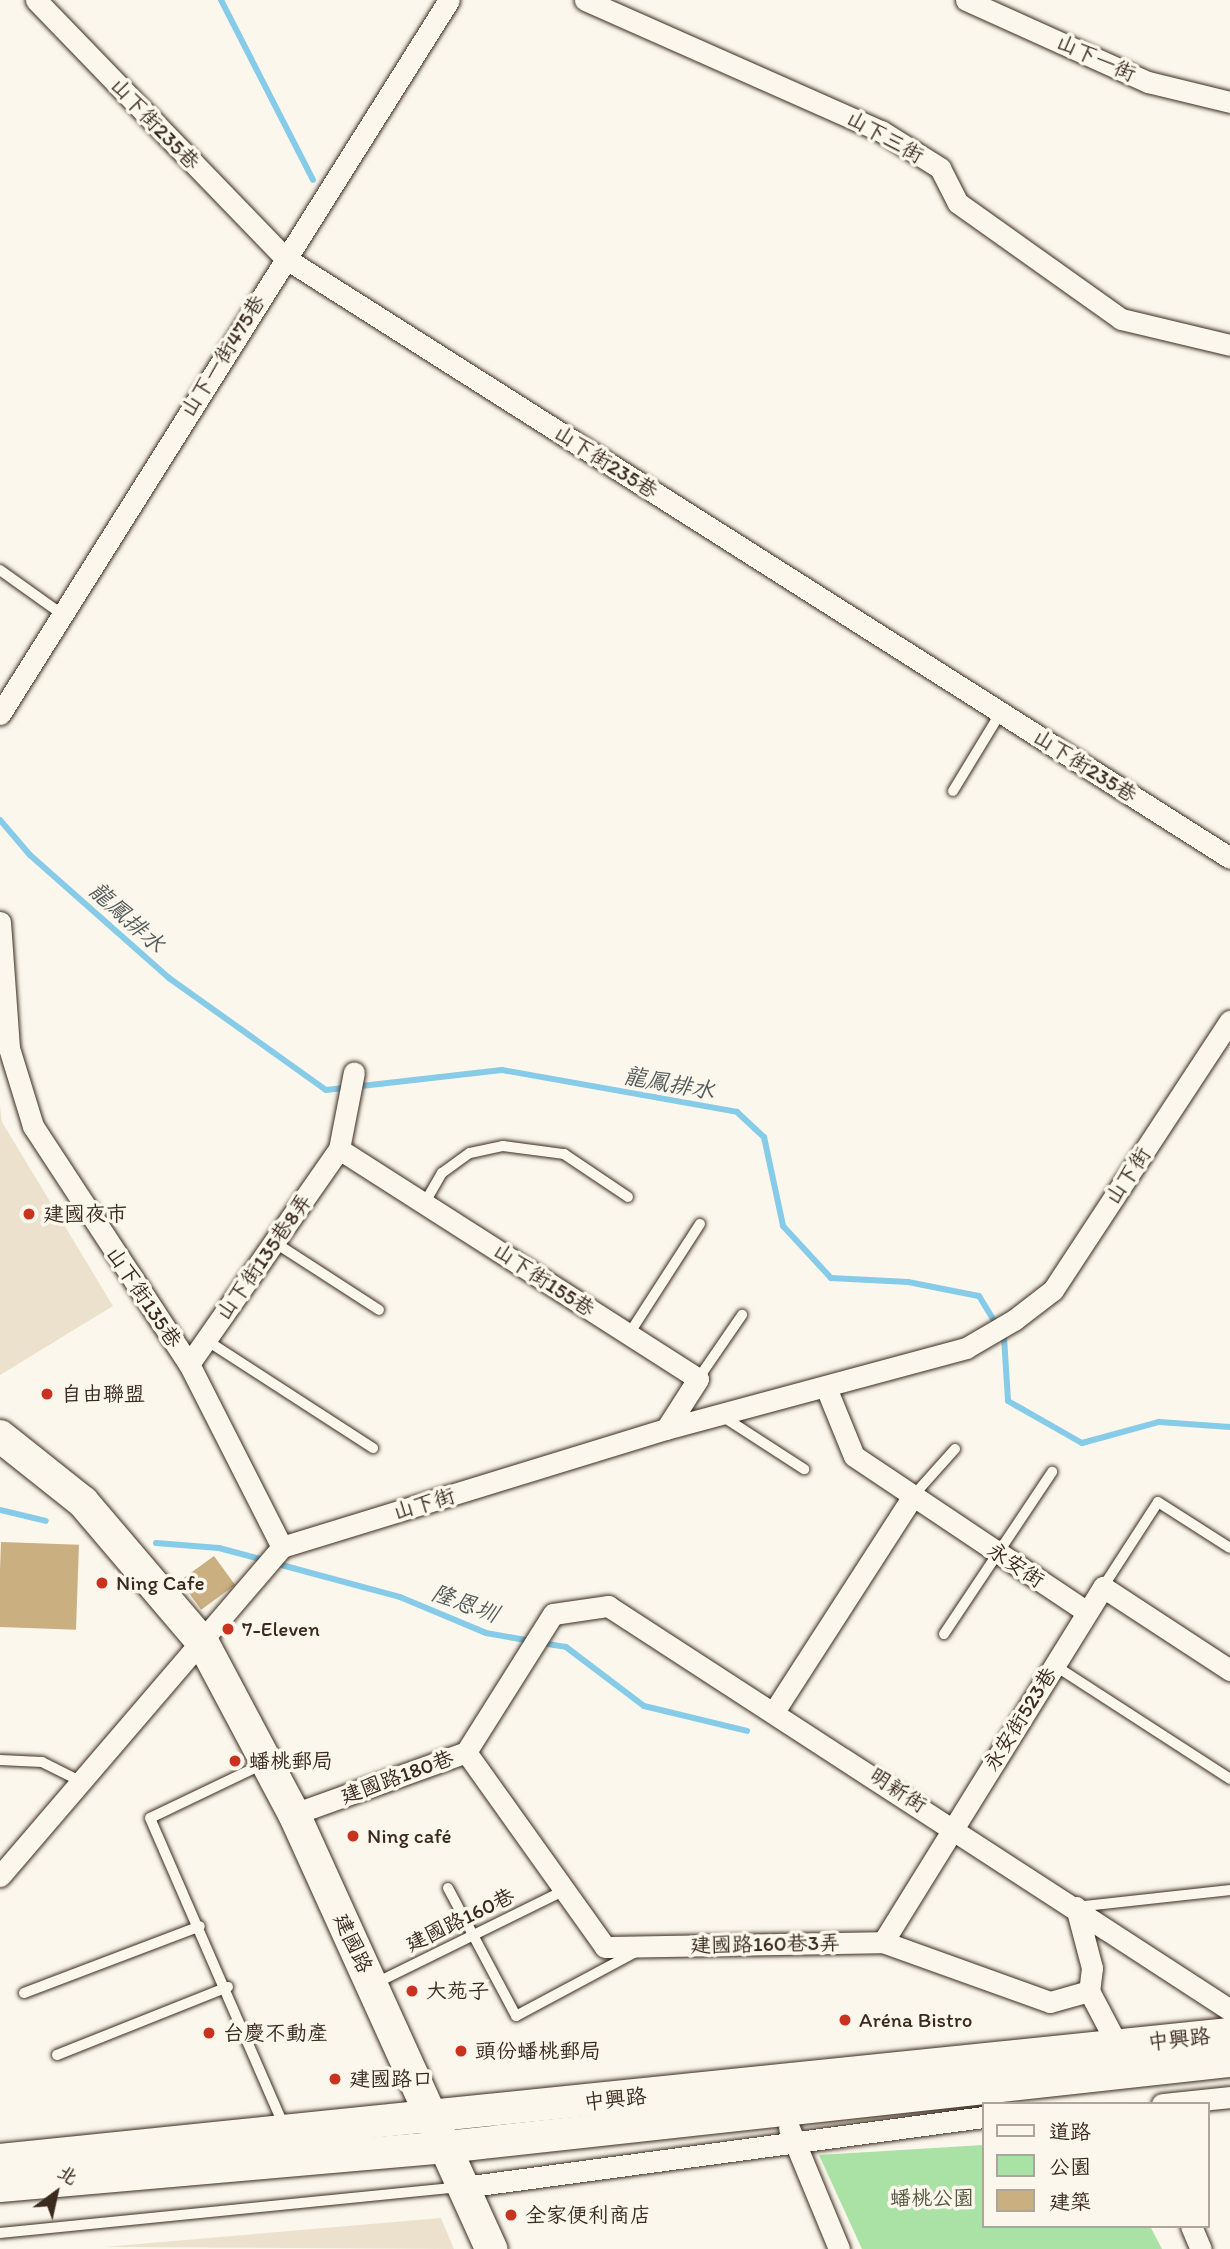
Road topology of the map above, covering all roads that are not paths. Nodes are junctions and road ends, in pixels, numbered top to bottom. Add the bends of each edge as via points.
1 (36, 0) edge
2 (449, 0) edge
3 (585, 0) edge
4 (966, 0) edge
5 (1230, 102) edge
6 (285, 258) junction
7 (1230, 345) edge
8 (0, 570) edge
9 (63, 615) junction
10 (1001, 712) junction
11 (0, 714) edge
12 (953, 791) dead end
13 (1230, 858) edge
14 (0, 922) edge
15 (1230, 1022) edge
16 (354, 1076) dead end
17 (339, 1149) junction
18 (628, 1197) dead end
19 (424, 1204) junction
20 (700, 1224) dead end
21 (274, 1242) junction
22 (379, 1310) dead end
23 (742, 1315) dead end
24 (629, 1334) junction
25 (206, 1340) junction
26 (189, 1364) junction
27 (698, 1379) junction
28 (827, 1390) junction
29 (722, 1416) junction
30 (666, 1429) junction
31 (0, 1436) edge
32 (373, 1448) dead end
33 (954, 1449) dead end
34 (804, 1469) dead end
35 (1052, 1472) dead end
36 (913, 1496) junction
37 (1230, 1548) edge
38 (997, 1552) junction
39 (274, 1556) junction
40 (1102, 1587) junction
41 (1087, 1612) junction
42 (553, 1614) joint
43 (944, 1634) dead end
44 (203, 1643) junction
45 (1054, 1665) junction
46 (1230, 1670) edge
47 (775, 1710) junction
48 (466, 1752) junction
49 (0, 1760) edge
50 (265, 1763) junction
51 (1230, 1779) edge
52 (82, 1782) junction
53 (294, 1814) junction
54 (953, 1826) junction
55 (0, 1876) edge
56 (448, 1888) dead end
57 (1230, 1890) edge
58 (565, 1891) junction
59 (1076, 1907) junction
60 (200, 1926) junction
61 (470, 1937) junction
62 (883, 1942) junction
63 (647, 1946) junction
64 (372, 1985) junction
65 (228, 1987) junction
66 (1089, 1991) junction
67 (24, 1993) dead end
68 (1230, 2010) edge
69 (1230, 2034) edge
70 (1118, 2046) junction
71 (57, 2055) dead end
72 (1230, 2062) edge
73 (1230, 2097) edge
74 (1181, 2102) edge
75 (783, 2108) junction
76 (433, 2118) junction
77 (982, 2118) edge
78 (286, 2132) junction
79 (793, 2139) junction
80 (446, 2147) junction
81 (0, 2161) edge
82 (0, 2186) edge
83 (464, 2187) junction
84 (1192, 2228) edge
85 (0, 2233) edge
86 (831, 2246) edge
87 (491, 2249) edge
88 (1201, 2249) edge

1 - 6 street, 山下街235巷
2 - 6 street, 山下一街475巷
3 - 7 street, 山下三街 via 881,131 940,168 958,203 1121,318
4 - 5 street, 山下一街 via 1148,82
6 - 9 street, 山下一街475巷
6 - 10 street, 山下街235巷
8 - 9 lane
9 - 11 street, 山下一街475巷
10 - 12 lane
10 - 13 street, 山下街235巷
14 - 26 street, 山下街135巷 via 9,1048 33,1126
15 - 28 street, 山下街 via 1052,1290 982,1340
16 - 17 street
17 - 19 street, 山下街155巷
17 - 21 street, 山下街135巷8弄
18 - 19 lane via 564,1154 503,1146 470,1153 442,1173
19 - 24 street, 山下街155巷
20 - 24 lane
21 - 22 lane
21 - 25 street, 山下街135巷8弄
23 - 27 lane
24 - 27 street, 山下街155巷
25 - 26 street, 山下街135巷8弄
25 - 32 lane
26 - 39 street, 山下街135巷
27 - 30 street
28 - 29 street, 山下街
28 - 36 street, 永安街 via 854,1456
29 - 30 street, 山下街
29 - 34 lane
30 - 39 street, 山下街
31 - 44 street, 建國路 via 83,1502
33 - 36 lane
35 - 38 lane
36 - 38 street, 永安街
36 - 47 street
37 - 40 lane via 1158,1502
38 - 41 street, 永安街
38 - 43 lane
39 - 44 street
40 - 41 street
40 - 46 street
41 - 45 street, 永安街523巷
42 - 47 street, 明新街 via 608,1606
42 - 48 street, 建國路180巷
44 - 50 street, 建國路
44 - 52 street
45 - 51 lane
45 - 54 street, 永安街523巷
47 - 54 street, 明新街
48 - 53 street, 建國路180巷
48 - 58 street, 建國路160巷3弄
49 - 52 lane via 42,1762
50 - 53 street, 建國路
50 - 60 lane via 150,1818
52 - 55 street
53 - 64 street, 建國路
54 - 59 street, 明新街
54 - 62 street, 永安街523巷
56 - 61 lane
57 - 59 lane
58 - 61 lane, 建國路160巷
58 - 63 street, 建國路160巷3弄 via 605,1947
59 - 66 street via 1092,1968
59 - 68 street, 明新街
60 - 65 lane
60 - 67 lane
61 - 63 lane via 516,2016
61 - 64 lane, 建國路160巷
62 - 63 street, 建國路160巷3弄
62 - 66 street, 建國路160巷3弄 via 1049,2002
64 - 76 street, 建國路
65 - 71 lane
65 - 78 lane
66 - 70 street
69 - 70 street, 中興路
70 - 76 street, 中興路
72 - 75 street, 中興路
73 - 74 street
75 - 79 street
75 - 80 street, 中興路
76 - 78 street, 中興路
76 - 80 street, 建國路
77 - 79 street
78 - 81 street, 中興路
79 - 83 street
79 - 86 street
80 - 82 street, 中興路
80 - 83 street, 建國路
83 - 85 lane
83 - 87 street, 建國路
84 - 88 street

